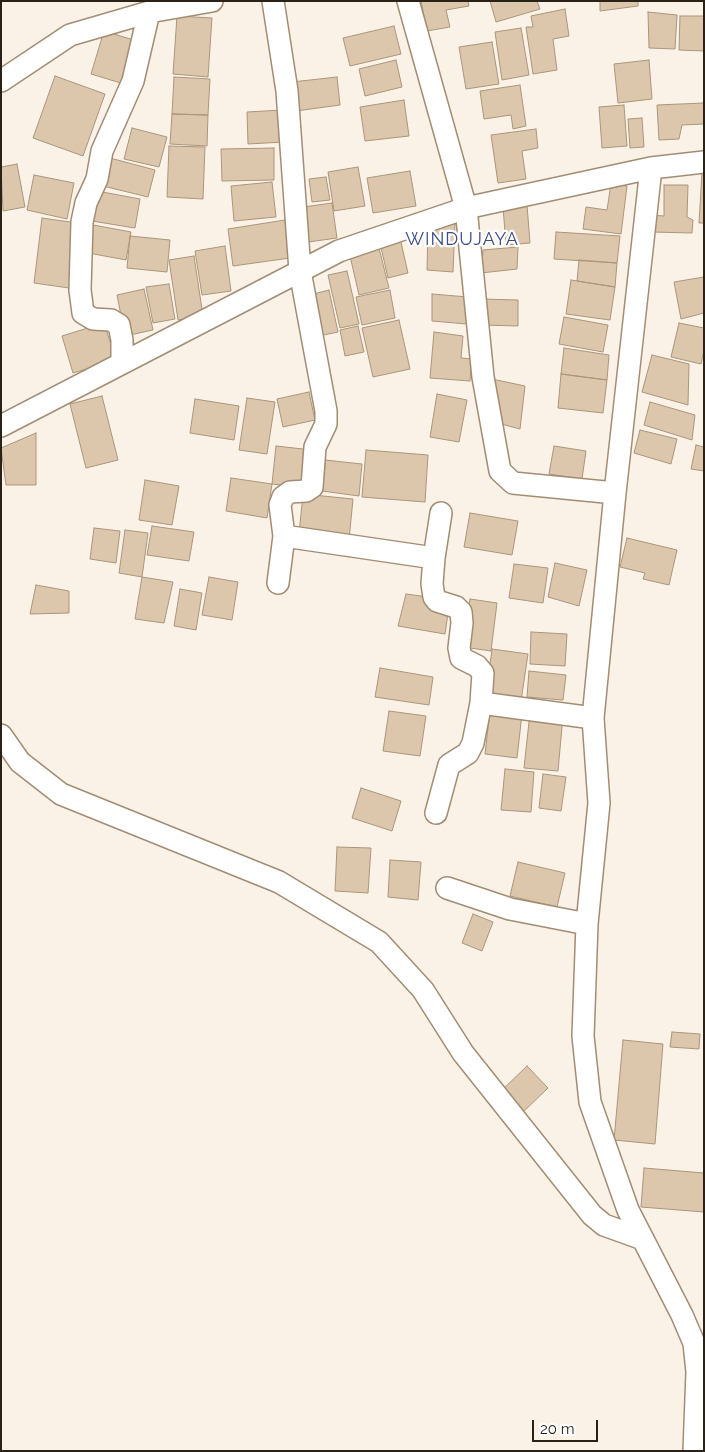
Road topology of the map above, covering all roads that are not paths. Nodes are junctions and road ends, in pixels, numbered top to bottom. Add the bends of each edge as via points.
1 (212, 1) edge
2 (273, 1) edge
3 (408, 1) edge
4 (149, 12) junction
5 (1, 81) edge
6 (704, 162) edge
7 (651, 168) junction
8 (466, 208) junction
9 (300, 271) junction
10 (122, 363) junction
11 (1, 426) edge
12 (615, 493) junction
13 (442, 513) dead end
14 (284, 536) junction
15 (434, 558) junction
16 (278, 584) dead end
17 (481, 703) junction
18 (593, 718) junction
19 (1, 735) edge
20 (436, 812) dead end
21 (447, 888) dead end
22 (587, 924) junction
23 (643, 1240) junction
24 (694, 1451) edge

1 - 4 street
2 - 9 street via 287,91
3 - 8 street
4 - 5 street via 70,35
4 - 10 street via 133,81 102,151 97,179 86,202 82,222 80,290 83,313 119,325
6 - 7 street
7 - 8 street
7 - 12 street
8 - 9 street via 339,251
8 - 12 street via 483,377 500,471 513,483
9 - 10 street
9 - 14 street via 326,424 315,447 312,487 306,492 290,492 280,505
10 - 11 street
12 - 18 street
13 - 15 street
14 - 15 street
14 - 16 street
15 - 17 street via 434,597 461,612 459,648 462,658 483,673
17 - 18 street
17 - 20 street via 473,743 468,753 449,765
18 - 22 street via 599,804
19 - 23 street via 20,762 61,794 279,882 379,942 423,990 463,1054 592,1215 604,1226
21 - 22 street via 510,909
22 - 23 street via 583,1036 590,1102 628,1210
23 - 24 street via 694,1343 697,1372

